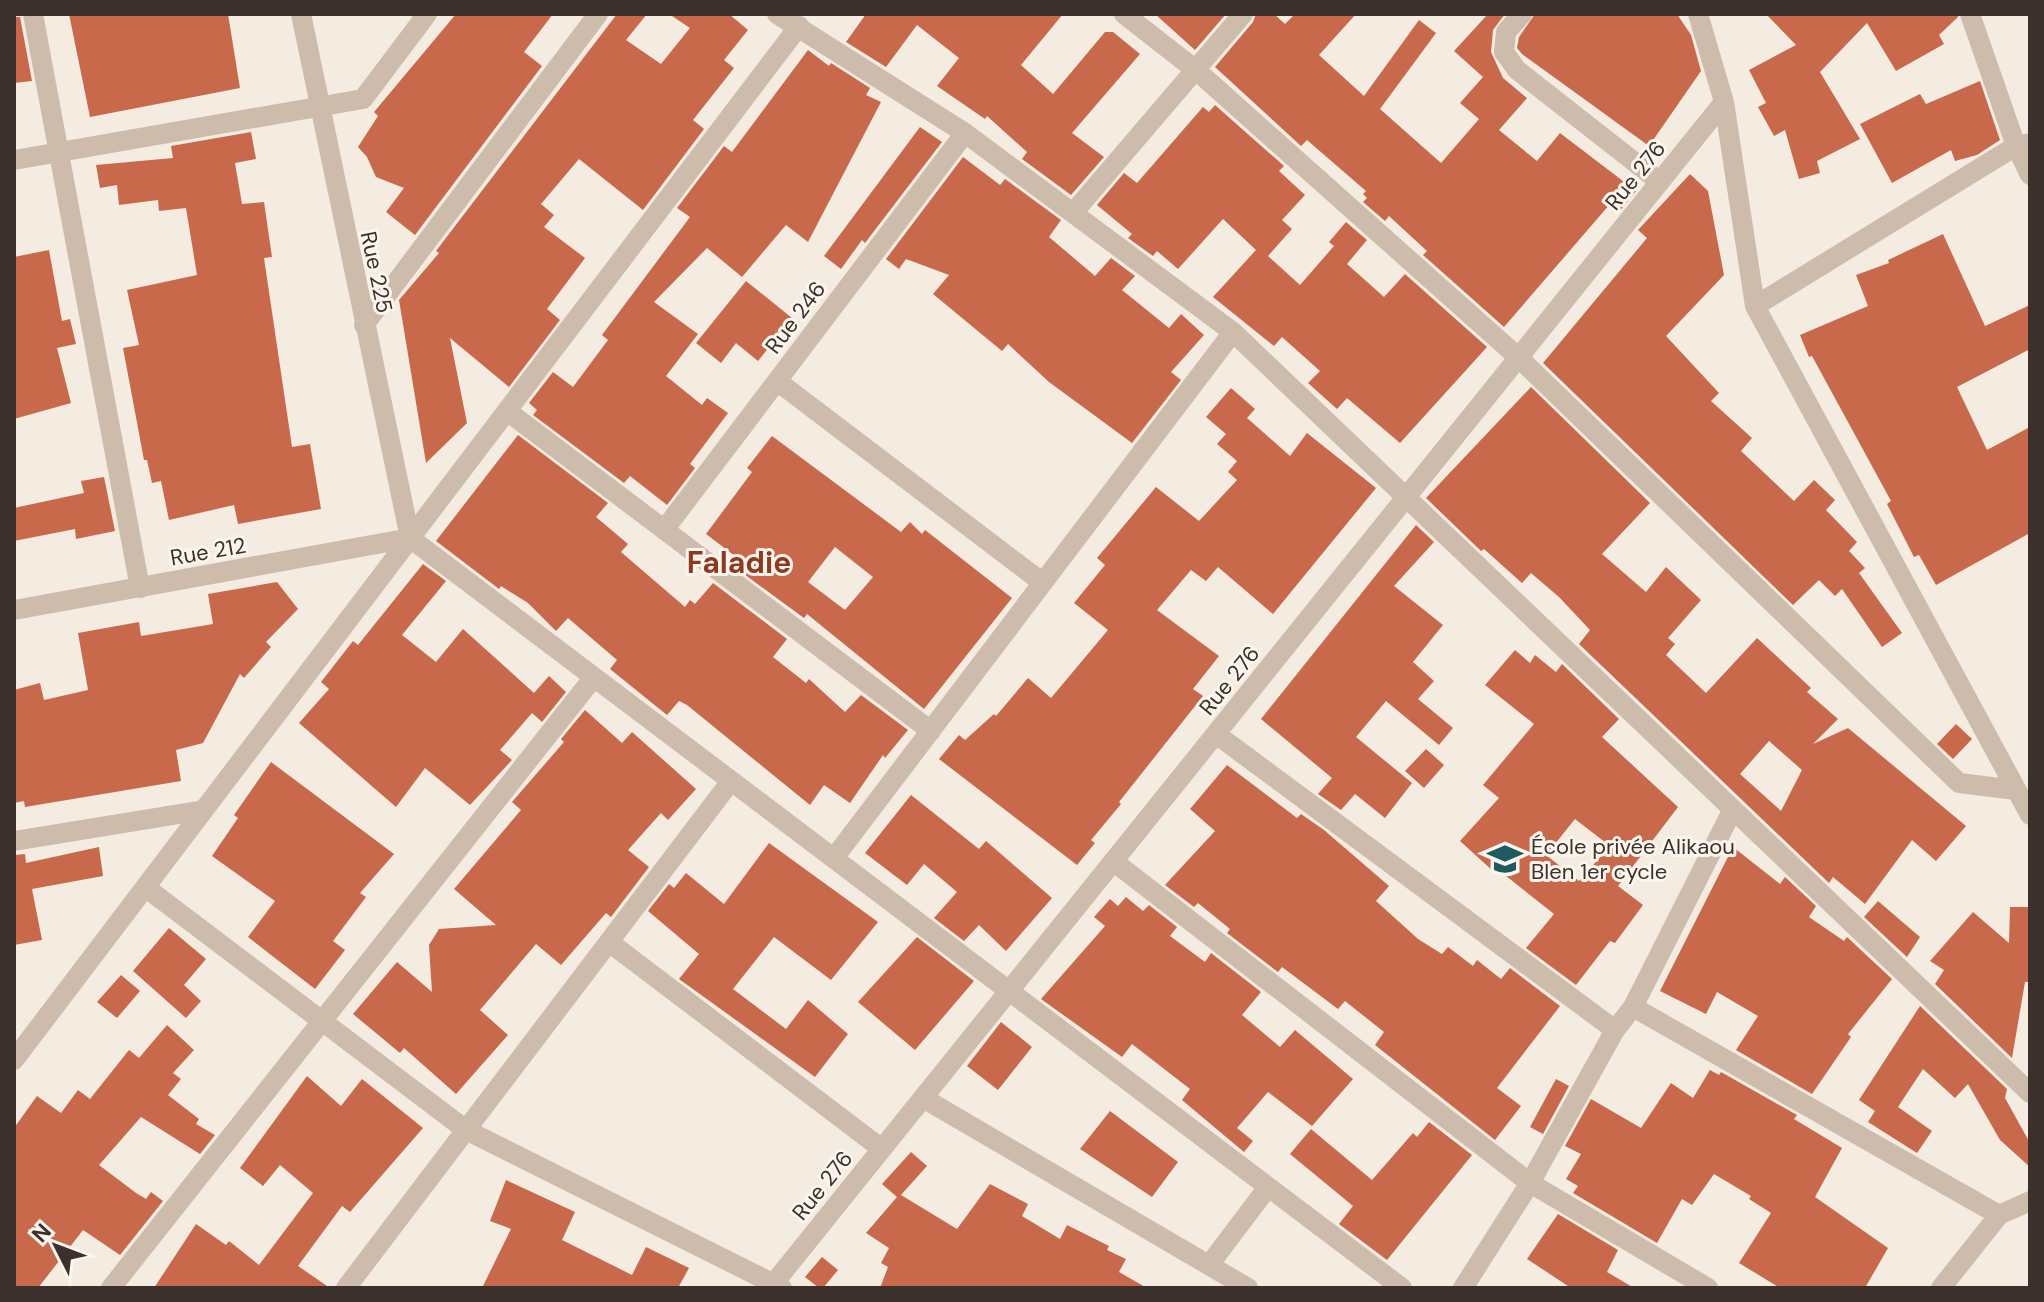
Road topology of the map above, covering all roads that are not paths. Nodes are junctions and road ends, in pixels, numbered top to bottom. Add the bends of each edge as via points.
1 (33, 14) edge
2 (301, 14) edge
3 (427, 14) edge
4 (598, 14) edge
5 (777, 14) edge
6 (1124, 14) edge
7 (1243, 14) edge
8 (1522, 14) edge
9 (1698, 14) edge
10 (1970, 14) edge
11 (799, 26) junction
12 (1197, 71) junction
13 (1724, 102) junction
14 (319, 107) junction
15 (965, 133) junction
16 (2023, 144) edge
17 (60, 152) junction
18 (14, 160) edge
19 (2030, 175) edge
20 (1660, 182) junction
21 (1073, 213) junction
22 (1755, 306) junction
23 (364, 325) junction
24 (1233, 332) junction
25 (1519, 358) junction
26 (777, 381) junction
27 (507, 411) junction
28 (1405, 499) junction
29 (664, 530) junction
30 (410, 538) junction
31 (1043, 583) junction
32 (140, 588) junction
33 (14, 610) edge
34 (594, 677) junction
35 (931, 731) junction
36 (1216, 734) junction
37 (731, 781) junction
38 (2016, 790) junction
39 (204, 810) junction
40 (1732, 811) junction
41 (2030, 815) edge
42 (14, 841) edge
43 (834, 858) junction
44 (1113, 861) junction
45 (145, 887) junction
46 (609, 942) junction
47 (1008, 991) junction
48 (1633, 1007) junction
49 (322, 1022) junction
50 (1615, 1030) junction
51 (14, 1060) edge
52 (2030, 1093) edge
53 (923, 1098) junction
54 (466, 1130) junction
55 (882, 1149) junction
56 (1530, 1183) junction
57 (1268, 1187) junction
58 (2030, 1201) edge
59 (1999, 1215) junction
60 (1209, 1265) junction
61 (775, 1287) edge
62 (111, 1288) edge
63 (346, 1288) edge
64 (1248, 1288) edge
65 (1402, 1288) edge
66 (1463, 1288) edge
67 (1708, 1288) edge
68 (1941, 1288) edge

1 - 17 street
2 - 14 street, Rue 225
3 - 14 street via 363,99
4 - 23 street
5 - 11 street
6 - 12 street
7 - 12 street
8 - 20 street via 1506,32 1504,52 1517,70
9 - 13 street
10 - 16 street
11 - 15 street
11 - 27 street
12 - 21 street
12 - 25 street
13 - 20 street, Rue 276
13 - 22 street
14 - 17 street
14 - 23 street, Rue 225
15 - 21 street
15 - 26 street, Rue 246
16 - 19 street
16 - 22 street
17 - 18 street
17 - 32 street
20 - 25 street, Rue 276
21 - 24 street
22 - 38 street
23 - 30 street, Rue 225
24 - 28 street
24 - 31 street
25 - 28 street, Rue 276
25 - 38 street via 1959,783
26 - 29 street, Rue 246
26 - 31 street
27 - 29 street
27 - 30 street
28 - 36 street, Rue 276
28 - 40 street
29 - 35 street
30 - 32 street, Rue 212
30 - 34 street
30 - 39 street
31 - 35 street
32 - 33 street, Rue 212
34 - 37 street
34 - 49 street
35 - 43 street
36 - 44 street, Rue 276
36 - 50 street
37 - 43 street
37 - 46 street
38 - 41 street
39 - 42 street
39 - 45 street
40 - 48 street
40 - 52 street
43 - 47 street
44 - 47 street, Rue 276
44 - 56 street
45 - 49 street
45 - 51 street
46 - 54 street
46 - 55 street
47 - 53 street, Rue 276
47 - 57 street
48 - 50 street
48 - 59 street
49 - 54 street
49 - 62 street
50 - 56 street
53 - 55 street, Rue 276
53 - 60 street
54 - 61 street
54 - 63 street
55 - 61 street, Rue 276
56 - 66 street
56 - 67 street
57 - 60 street
57 - 65 street
58 - 59 street
59 - 68 street
60 - 64 street

